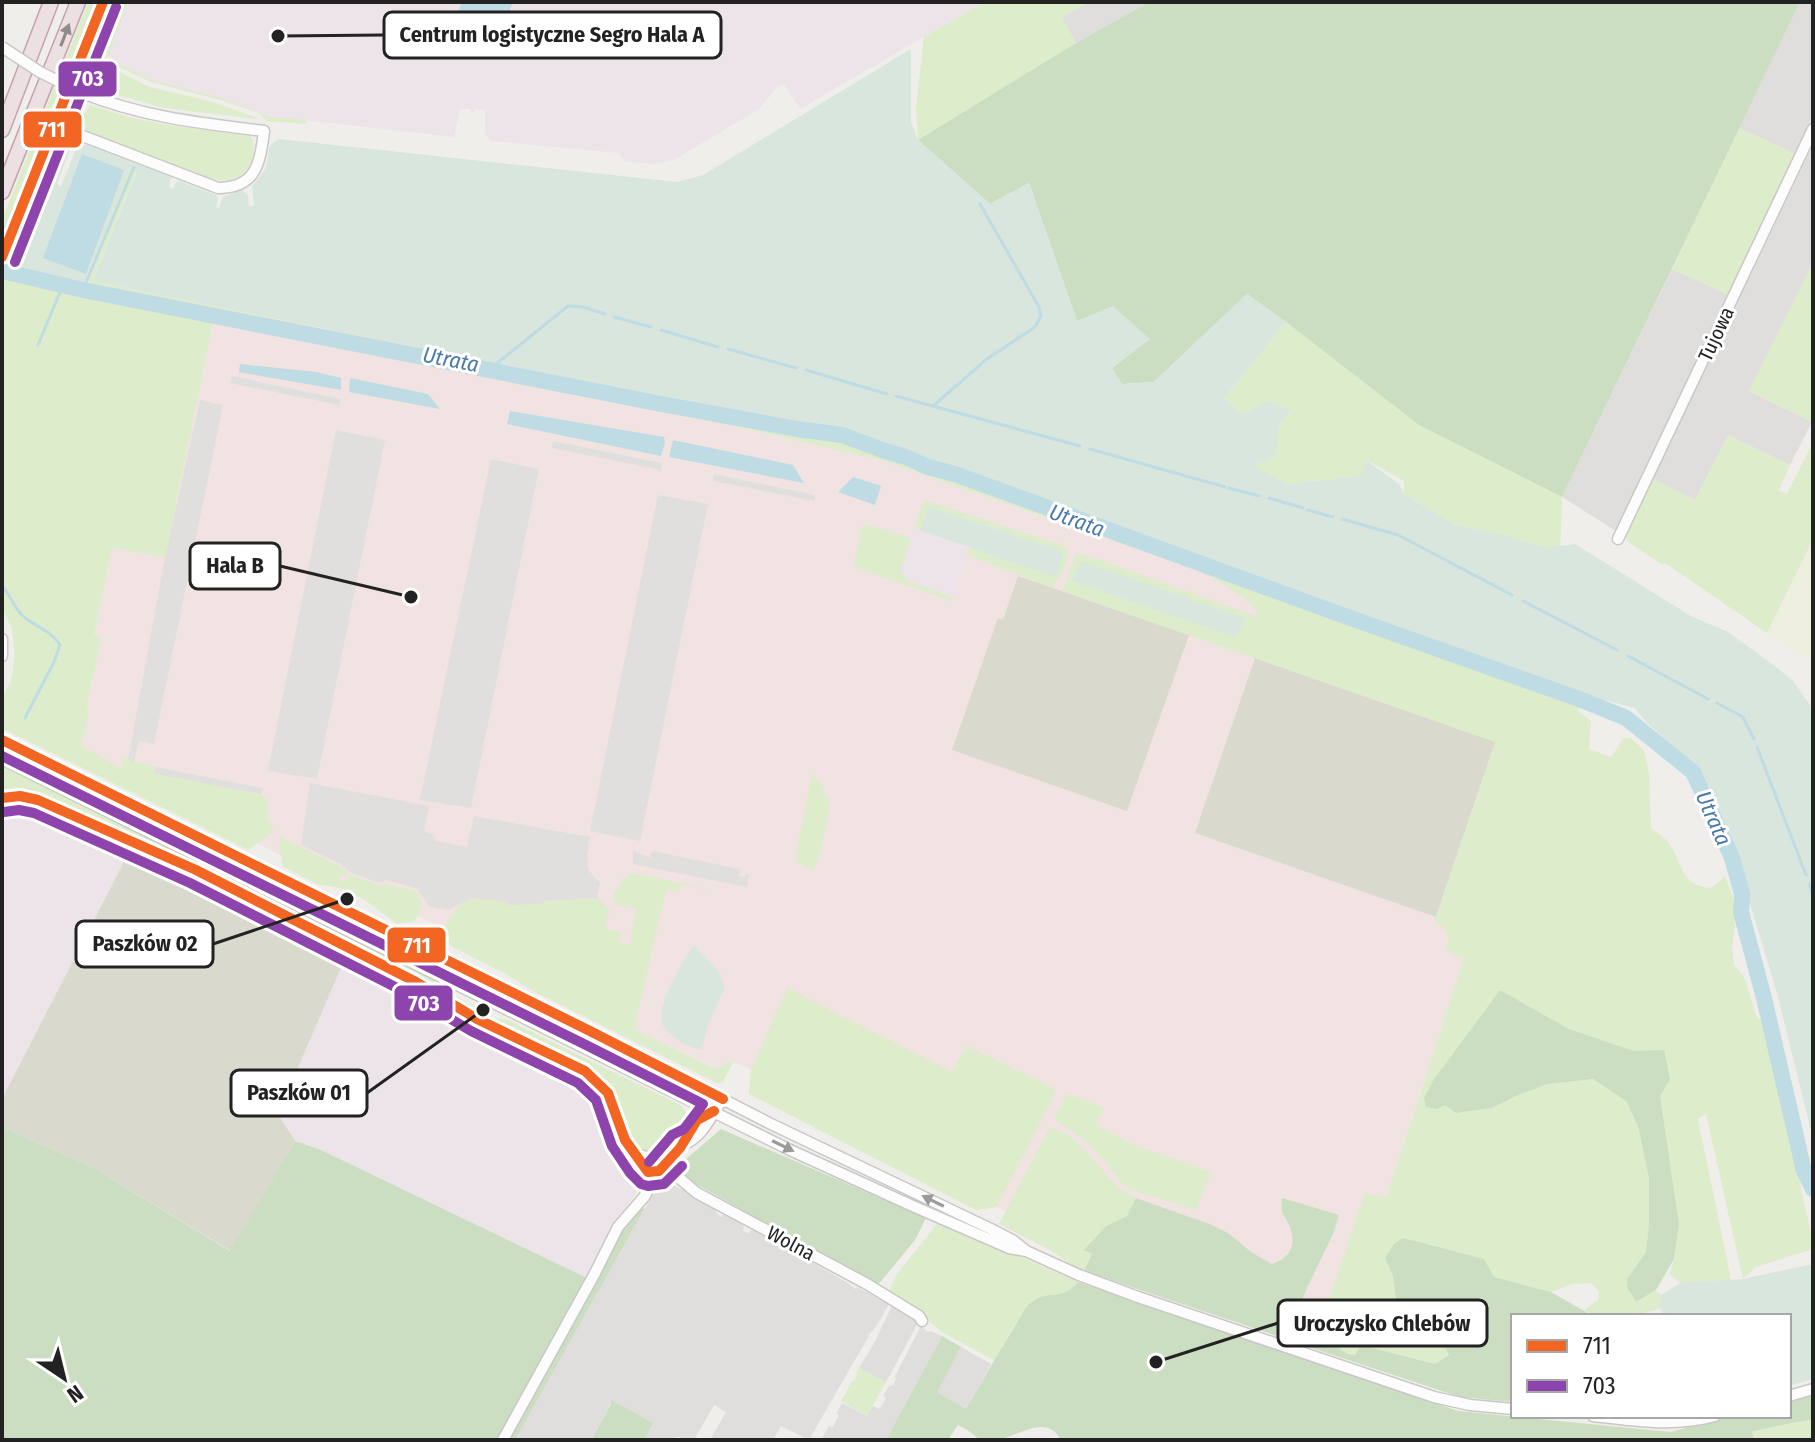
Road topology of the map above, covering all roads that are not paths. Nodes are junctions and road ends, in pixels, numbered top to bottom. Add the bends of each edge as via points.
1 (51, 2) edge
2 (78, 2) edge
3 (103, 2) edge
4 (2, 47) edge
5 (54, 125) junction
6 (1813, 129) edge
7 (2, 130) edge
8 (2, 192) edge
9 (2, 257) edge
10 (1618, 539) dead end
11 (2, 639) edge
12 (2, 656) edge
13 (2, 740) edge
14 (2, 759) edge
15 (2, 798) edge
16 (723, 1099) junction
17 (714, 1111) junction
18 (659, 1171) junction
19 (1026, 1251) junction
20 (922, 1321) dead end
21 (1813, 1389) edge
22 (1791, 1395) edge
23 (1511, 1409) edge
24 (1614, 1418) edge
25 (1707, 1418) edge
26 (503, 1440) edge

1 - 7 highway
8 -> 2 highway
3 - 5 street
4 - 5 street, bridge via 40,72 111,104 154,116 264,131 261,159 248,179 218,188
5 - 9 street
6 - 10 street, Tujowa
11 - 12 street
13 - 16 street
14 - 17 street
15 - 18 street, Wolna via 38,800 196,870 585,1071 608,1093 639,1165 648,1172
16 - 17 street
19 -> 16 street
17 - 18 street via 710,1122
17 -> 19 street via 915,1207
18 - 20 street, Wolna via 674,1173 697,1193 879,1290
18 - 26 street via 618,1227
19 - 23 street via 1138,1297 1434,1397
21 - 22 street
24 - 25 street via 1668,1423

